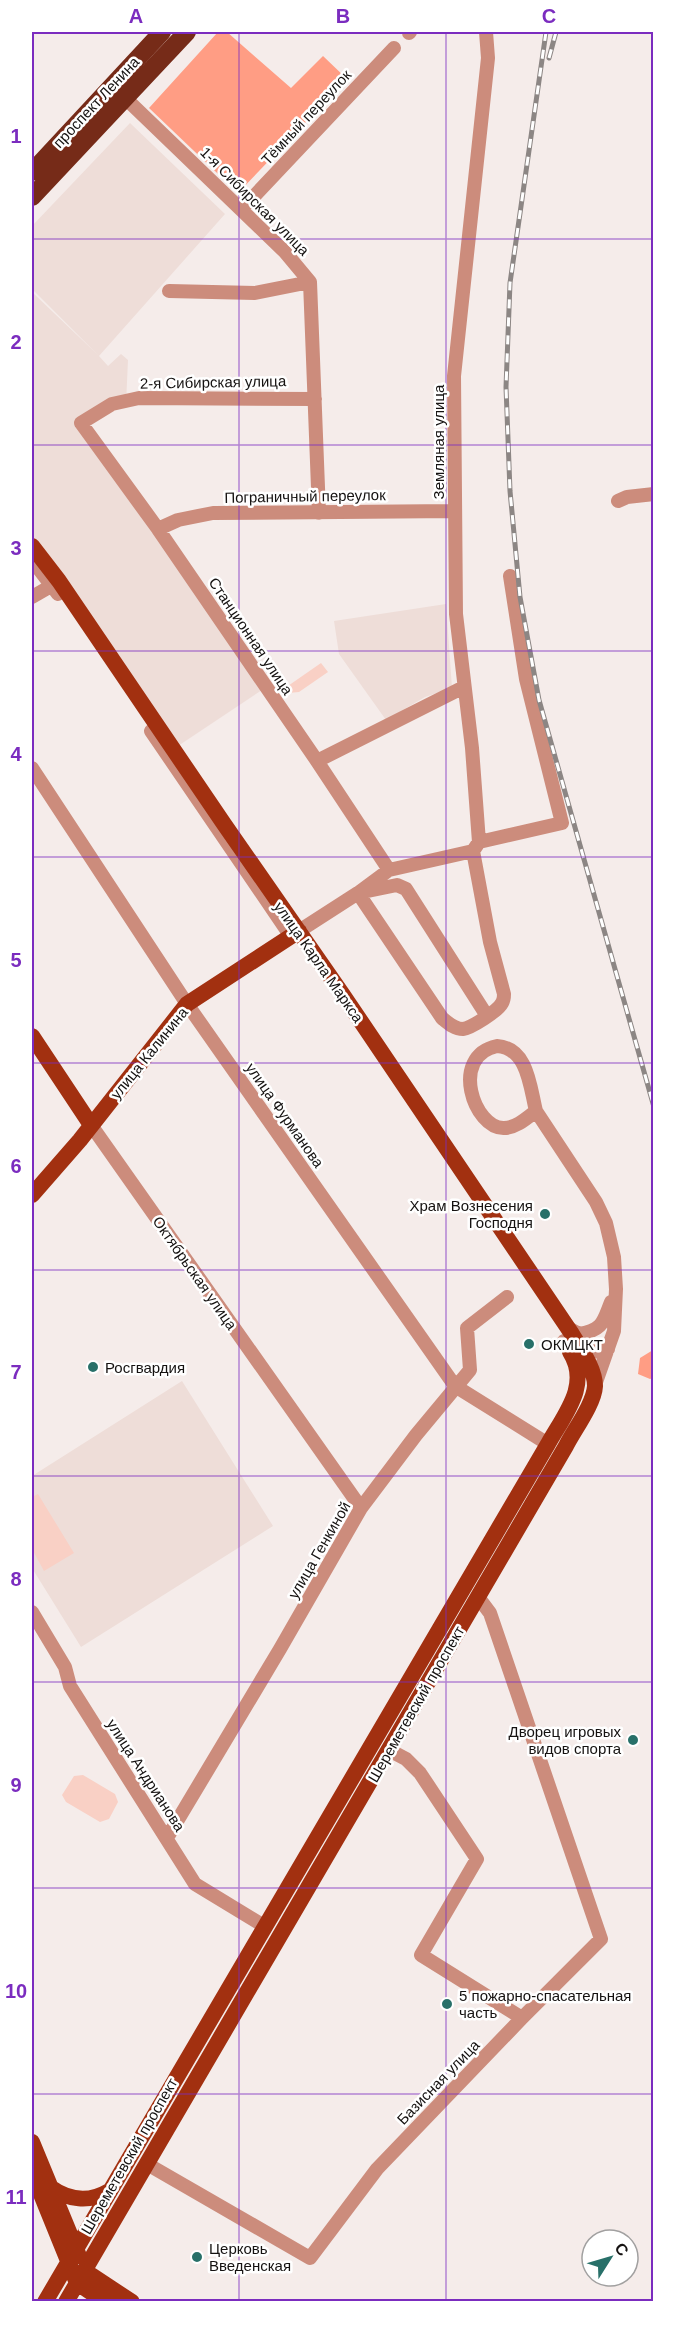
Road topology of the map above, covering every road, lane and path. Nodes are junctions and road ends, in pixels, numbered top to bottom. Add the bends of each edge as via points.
1 (187, 32) edge
2 (486, 32) edge
3 (158, 33) edge
4 (394, 48) dead end
5 (170, 50) junction
6 (112, 85) junction
7 (126, 98) junction
8 (32, 172) edge
9 (32, 196) edge
10 (242, 209) junction
11 (310, 282) junction
12 (169, 291) dead end
13 (315, 399) junction
14 (81, 423) joint
15 (654, 494) edge
16 (618, 501) dead end
17 (455, 510) junction
18 (319, 513) junction
19 (158, 529) junction
20 (32, 546) edge
21 (32, 560) edge
22 (510, 576) dead end
23 (56, 583) junction
24 (32, 597) edge
25 (464, 687) junction
26 (317, 761) junction
27 (32, 768) edge
28 (476, 847) junction
29 (438, 858) junction
30 (389, 870) junction
31 (406, 889) junction
32 (358, 893) junction
33 (294, 933) junction
34 (187, 1004) junction
35 (487, 1016) junction
36 (32, 1036) edge
37 (537, 1111) junction
38 (91, 1125) junction
39 (32, 1195) edge
40 (616, 1289) junction
41 (507, 1298) dead end
42 (568, 1335) junction
43 (608, 1349) junction
44 (581, 1350) junction
45 (588, 1380) junction
46 (455, 1386) junction
47 (548, 1444) junction
48 (361, 1508) junction
49 (463, 1587) junction
50 (478, 1597) junction
51 (32, 1612) edge
52 (373, 1740) junction
53 (389, 1749) junction
54 (167, 1838) junction
55 (264, 1926) junction
56 (214, 2011) junction
57 (522, 2018) junction
58 (230, 2022) junction
59 (32, 2142) edge
60 (147, 2163) junction
61 (32, 2172) edge
62 (50, 2187) junction
63 (109, 2192) junction
64 (72, 2255) junction
65 (81, 2277) junction
66 (45, 2301) edge
67 (66, 2301) edge
68 (105, 2301) edge
69 (132, 2301) edge

1 - 5 highway, проспект Ленина
2 - 17 street, Земляная улица via 488,58 454,376
3 - 5 highway
3 - 6 highway, проспект Ленина
4 - 10 street, Тёмный переулок
5 - 7 highway, проспект Ленина
6 - 7 street, 1-я Сибирская улица
6 - 8 highway, проспект Ленина
7 - 9 highway, проспект Ленина
7 - 10 street, 1-я Сибирская улица
10 - 11 street, 1-я Сибирская улица
11 - 12 street via 255,293
11 - 13 street
13 - 14 street, 2-я Сибирская улица via 139,398 112,404
13 - 18 street
14 - 19 street, Станционная улица
15 - 16 street
17 - 18 street, Пограничный переулок
17 - 25 street, Земляная улица via 456,614
18 - 19 street, Пограничный переулок via 213,513 178,520
19 - 26 street, Станционная улица
20 - 23 main road, улица Карла Маркса
21 - 23 street, улица Карла Маркса
22 - 28 street via 526,679 562,823
23 - 24 street
23 - 33 main road, улица Карла Маркса
25 - 26 street
25 - 28 street, Земляная улица via 472,748
26 - 30 street, Станционная улица
27 - 34 street, улица Фурманова
28 - 29 street
28 - 35 street, Земляная улица via 490,942 504,994 500,1007
29 - 30 street
29 - 31 street via 415,868 405,881
30 - 32 street
31 - 32 street via 397,885
31 - 35 street
32 - 33 street
32 - 35 street via 442,1018 465,1029
33 - 34 main road, улица Калинина
33 - 42 main road, улица Карла Маркса
34 - 38 main road, улица Калинина
34 - 46 street, улица Фурманова
36 - 38 main road, Октябрьская улица
37 - 37 street via 523,1063 514,1051 497,1046 479,1054 469,1074 481,1115 490,1124 502,1128 516,1125
37 - 40 street via 601,1212 614,1257
38 - 39 main road, улица Калинина
38 - 48 street, Октябрьская улица
40 - 42 street via 599,1328
40 - 43 street via 614,1331
41 - 46 street, улица Генкиной via 467,1328 470,1370
42 - 43 street
42 - 44 main road, улица Карла Маркса
42 - 45 main road, улица Карла Маркса via 577,1365
43 - 44 street
43 - 45 street
44 - 45 main road, улица Карла Маркса
45 - 47 main road, Шереметевский проспект
45 - 50 main road, Шереметевский проспект via 590,1402
46 - 47 street, улица Фурманова
46 - 48 street, улица Генкиной
47 - 49 main road, Шереметевский проспект
48 - 54 street, улица Генкиной
49 - 50 main road
49 - 52 main road, Шереметевский проспект
50 - 53 main road, Шереметевский проспект
50 - 57 street, Базисная улица via 490,1613 601,1939
51 - 54 street, улица Андрианова via 65,1667 70,1686
52 - 53 main road
52 - 55 main road, Шереметевский проспект
53 - 57 street via 420,1773 477,1859 421,1955
53 - 58 main road, Шереметевский проспект
54 - 55 street, улица Андрианова via 195,1884
55 - 56 main road, Шереметевский проспект
56 - 58 main road
56 - 63 main road, Шереметевский проспект
57 - 60 street, Базисная улица via 377,2169 310,2258
58 - 60 main road, Шереметевский проспект
59 - 62 main road
60 - 65 main road, Шереметевский проспект
61 - 64 main road
62 - 63 main road via 80,2199
62 - 64 main road
63 - 64 main road, Шереметевский проспект
64 - 65 main road
64 - 66 main road, Шереметевский проспект
65 - 67 main road, Шереметевский проспект
65 - 68 main road
65 - 69 main road

